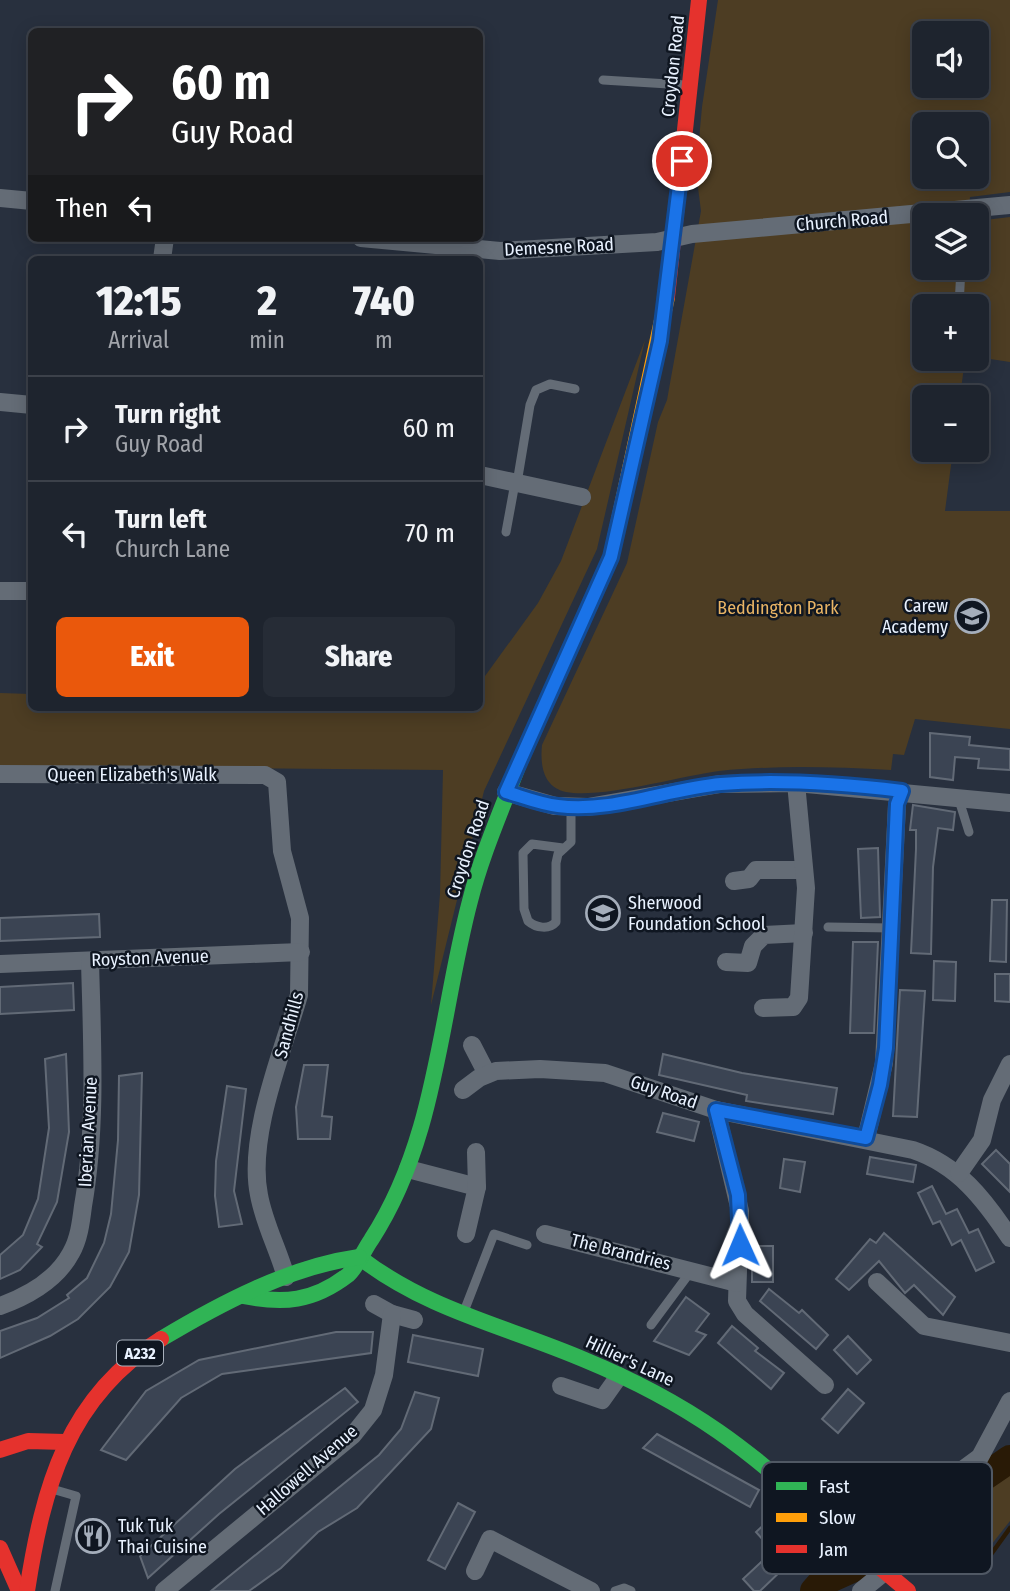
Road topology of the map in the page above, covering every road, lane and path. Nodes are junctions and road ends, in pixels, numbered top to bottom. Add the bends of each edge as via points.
1 (699, 0) edge
2 (603, 80) dead end
3 (690, 85) junction
4 (0, 198) edge
5 (28, 201) edge
6 (1010, 205) edge
7 (989, 209) edge
8 (912, 217) edge
9 (674, 236) junction
10 (386, 242) edge
11 (463, 254) edge
12 (575, 389) dead end
13 (0, 402) edge
14 (28, 405) edge
15 (483, 476) edge
16 (516, 483) junction
17 (582, 497) dead end
18 (506, 532) dead end
19 (0, 591) edge
20 (28, 591) edge
21 (0, 774) edge
22 (265, 775) joint
23 (796, 783) junction
24 (506, 792) junction
25 (900, 798) junction
26 (959, 800) junction
27 (1010, 803) edge
28 (571, 807) junction
29 (969, 832) dead end
30 (563, 848) junction
31 (804, 870) junction
32 (734, 881) dead end
33 (828, 927) dead end
34 (892, 928) junction
35 (804, 933) junction
36 (301, 952) junction
37 (90, 961) junction
38 (726, 962) dead end
39 (0, 964) edge
40 (764, 1008) dead end
41 (472, 1045) dead end
42 (1010, 1064) edge
43 (487, 1074) junction
44 (463, 1090) dead end
45 (716, 1110) junction
46 (866, 1138) junction
47 (476, 1152) dead end
48 (408, 1169) junction
49 (959, 1173) junction
50 (477, 1187) junction
51 (466, 1234) dead end
52 (545, 1234) dead end
53 (1010, 1238) edge
54 (527, 1245) dead end
55 (359, 1257) junction
56 (692, 1269) junction
57 (286, 1277) junction
58 (877, 1282) dead end
59 (737, 1283) junction
60 (243, 1296) junction
61 (374, 1304) dead end
62 (0, 1306) edge
63 (392, 1314) junction
64 (461, 1318) junction
65 (414, 1320) dead end
66 (651, 1325) dead end
67 (1010, 1343) edge
68 (620, 1376) junction
69 (825, 1385) dead end
70 (561, 1386) dead end
71 (1010, 1401) edge
72 (65, 1442) junction
73 (0, 1450) edge
74 (973, 1462) edge
75 (762, 1465) edge
76 (47, 1487) junction
77 (13, 1539) edge
78 (475, 1571) dead end
79 (882, 1574) edge
80 (884, 1574) edge
81 (19, 1591) edge
82 (27, 1591) edge
83 (55, 1591) edge
84 (164, 1591) edge
85 (591, 1591) edge
86 (615, 1591) edge
87 (631, 1591) edge
88 (861, 1591) edge
89 (908, 1591) edge

1 - 3 main road, Croydon Road
2 - 3 lane
3 - 9 main road, Croydon Road
4 - 5 street
6 - 7 street, Church Road
8 - 9 street, Church Road
9 - 11 street, Demesne Road via 657,242
9 - 24 main road, Croydon Road via 660,341 611,557
10 - 11 street, Demesne Road
12 - 16 lane via 550,384 536,390
13 - 14 street
15 - 16 street
16 - 17 street
16 - 18 lane
19 - 20 street
21 - 22 street, Queen Elizabeth's Walk
22 - 36 street, Sandhills via 279,788 282,851 300,918
23 - 25 street
23 - 28 street via 720,785
23 - 31 street
24 - 28 street
24 - 48 main road, Croydon Road via 471,899 423,1124
25 - 26 street
25 - 34 street
26 - 27 street
26 - 29 lane
28 - 30 lane via 571,842
30 - 30 lane via 556,863 556,922 538,926 528,921 524,909 523,853 532,844
31 - 32 street via 757,870 750,879
31 - 35 street
33 - 34 lane
34 - 46 street via 884,1063
35 - 38 street via 764,935 753,946 748,962
35 - 40 street via 797,1004
36 - 37 street, Royston Avenue
36 - 57 street, Sandhills via 299,995 258,1155 259,1196
37 - 39 street, Royston Avenue
37 - 62 street, Iberian Avenue via 91,1138 79,1229 73,1251 57,1272
41 - 43 street
42 - 49 street via 992,1100 982,1140
43 - 44 street, Guy Road
43 - 45 street, Guy Road via 540,1069 605,1073
45 - 46 street, Guy Road
45 - 59 street via 740,1211
46 - 49 street, Guy Road via 928,1155
47 - 50 street
48 - 50 street
48 - 55 main road, Croydon Road via 385,1219
49 - 53 street, Guy Road
50 - 51 street
52 - 56 street, The Brandries
54 - 64 lane via 494,1234
55 - 57 main road, A232 via 329,1260
55 - 60 main road, Croydon Road via 349,1274 307,1297 277,1303
55 - 64 main road, Hillier's Lane via 407,1292
56 - 59 street, The Brandries
56 - 66 lane
57 - 60 main road, A232
58 - 67 street via 924,1325
59 - 69 street via 737,1301 745,1314
60 - 72 main road, A232 via 193,1317 122,1366 79,1415
61 - 63 street
63 - 65 street
63 - 84 street, Hallowell Avenue via 384,1375 373,1410 353,1435
64 - 68 main road, Hillier's Lane via 529,1338
68 - 70 street via 602,1400
68 - 75 main road, Hillier's Lane via 671,1401
71 - 74 street
72 - 73 main road via 28,1441
72 - 76 main road, A232
76 - 77 main road, A232
76 - 83 lane via 76,1496
77 - 81 main road
77 - 82 main road, A232
78 - 85 street via 490,1539
79 - 88 street
80 - 89 main road, Hillier's Lane
86 - 87 lane

